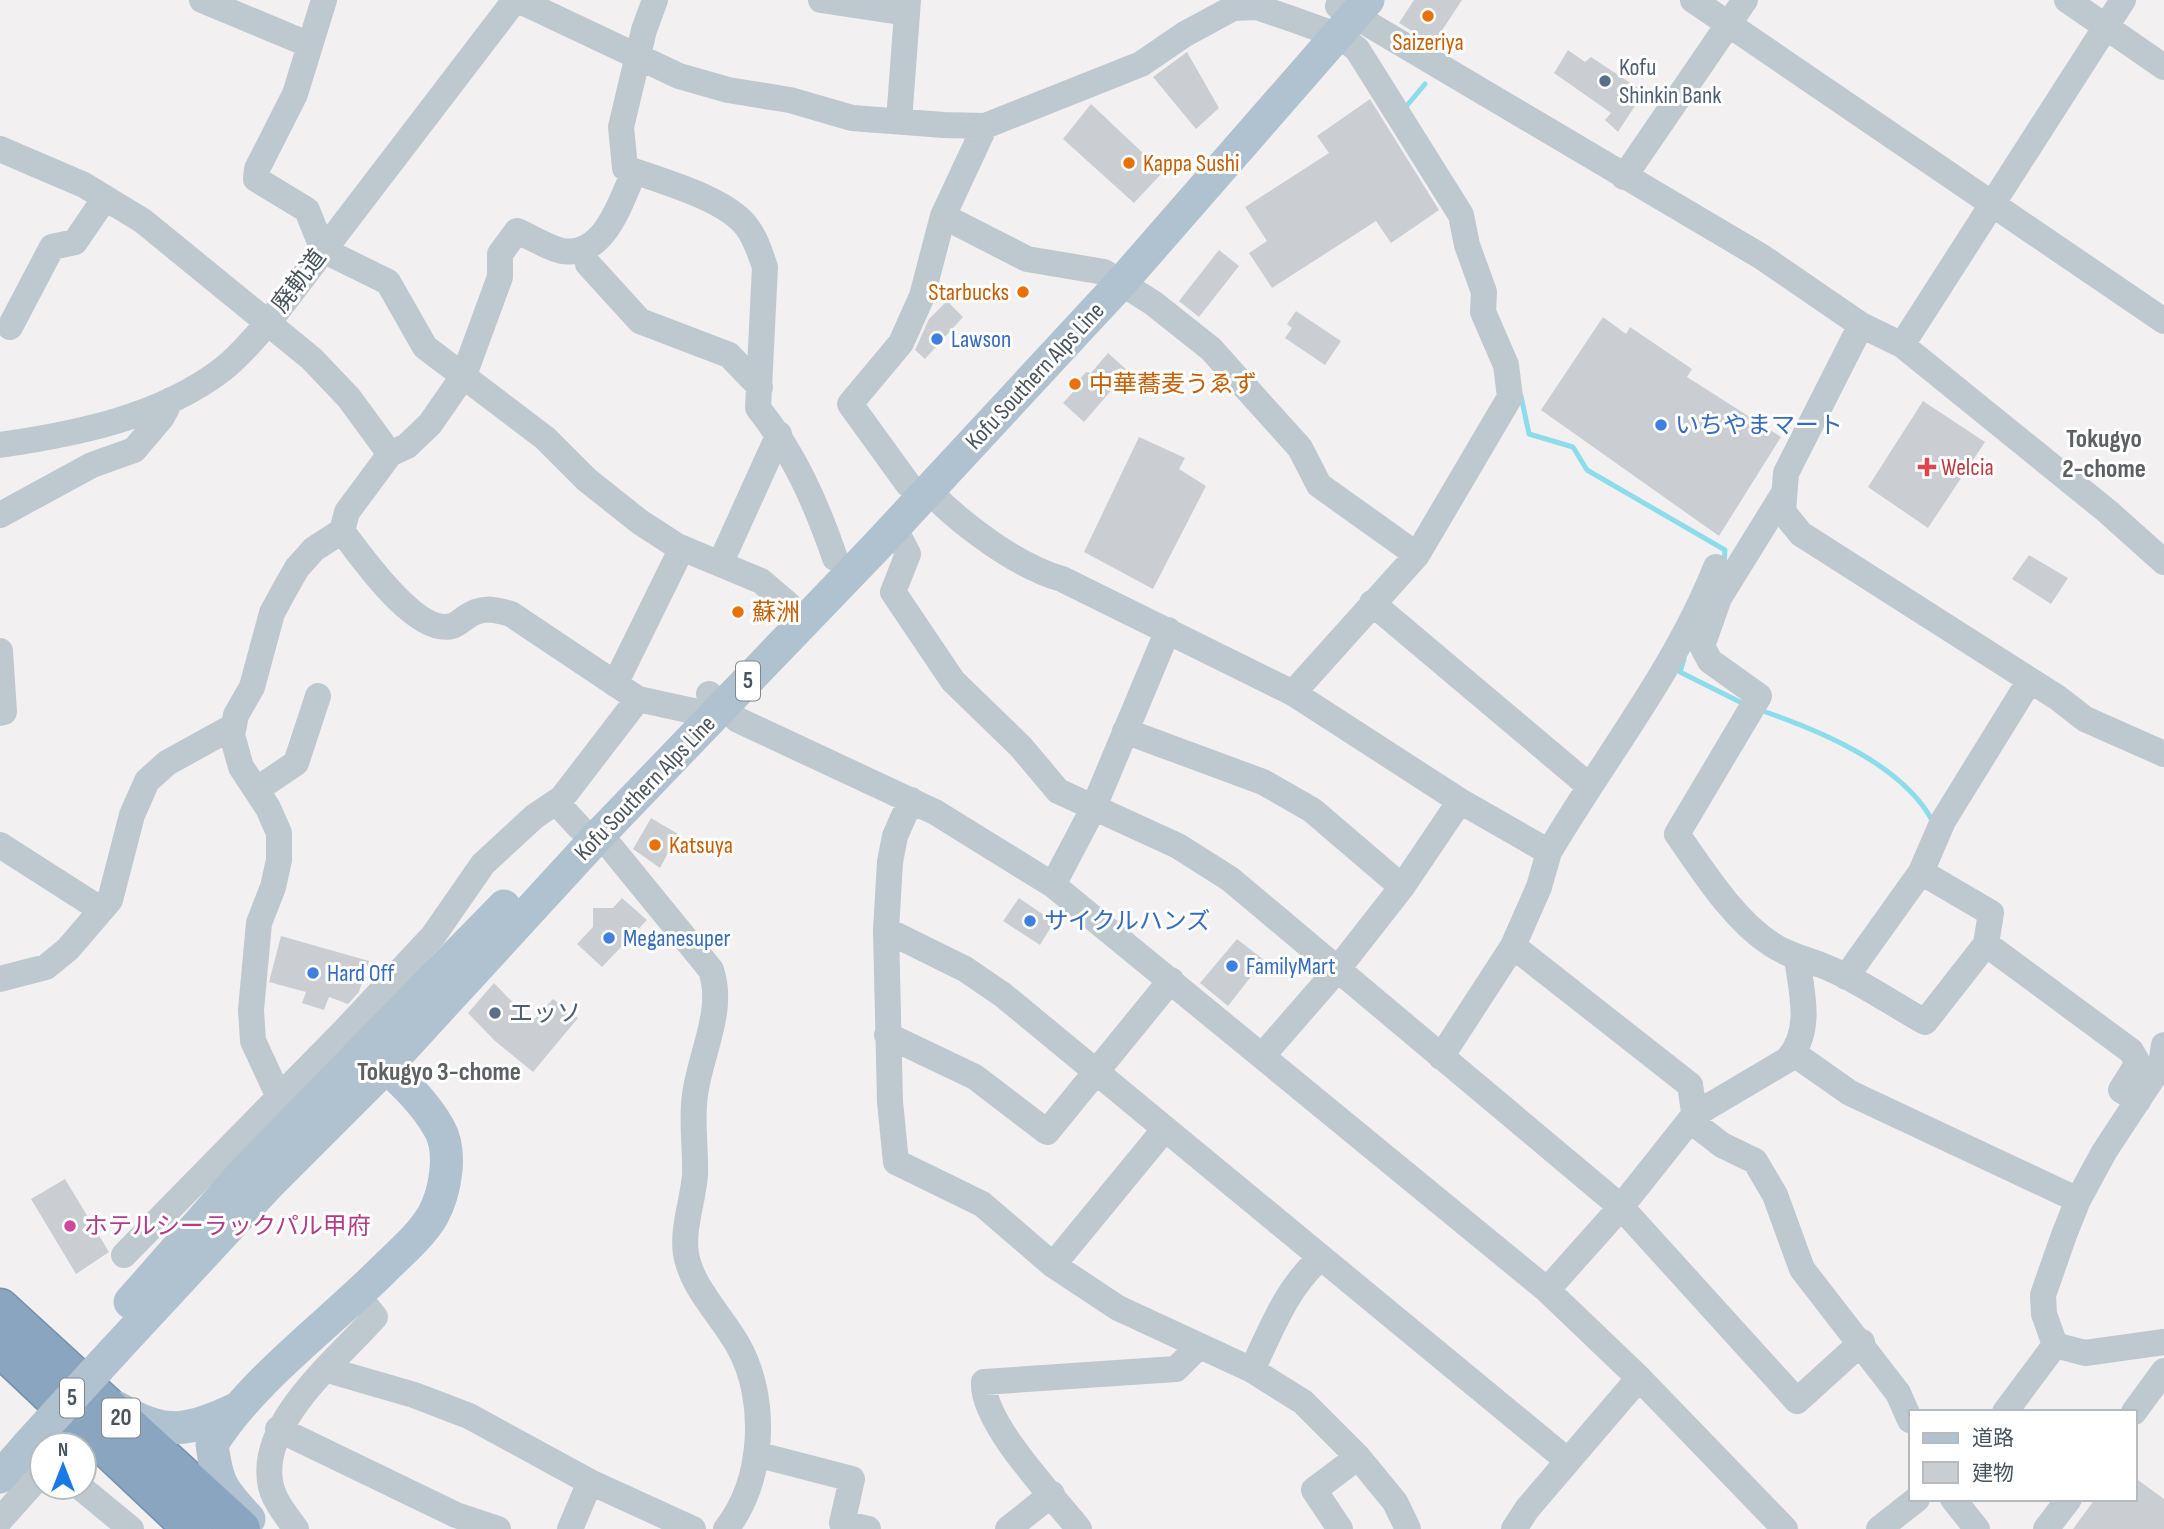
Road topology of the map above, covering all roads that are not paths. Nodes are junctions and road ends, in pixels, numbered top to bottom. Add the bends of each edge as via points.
1 (202, 0) edge
2 (324, 0) edge
3 (517, 0) edge
4 (655, 0) edge
5 (821, 0) edge
6 (1693, 0) edge
7 (1745, 0) edge
8 (2067, 0) edge
9 (2123, 0) edge
10 (908, 6) edge
11 (1344, 15) edge
12 (1729, 24) junction
13 (2106, 27) junction
14 (310, 45) junction
15 (638, 57) junction
16 (2164, 67) edge
17 (899, 121) junction
18 (985, 126) junction
19 (0, 149) edge
20 (634, 172) junction
21 (1624, 177) junction
22 (105, 198) junction
23 (1992, 203) junction
24 (943, 216) junction
25 (323, 250) junction
26 (588, 264) dead end
27 (1112, 278) junction
28 (2164, 321) edge
29 (268, 323) junction
30 (1861, 325) junction
31 (10, 327) dead end
32 (1902, 345) junction
33 (464, 375) junction
34 (760, 387) junction
35 (171, 400) junction
36 (779, 434) junction
37 (0, 445) edge
38 (390, 454) junction
39 (918, 487) junction
40 (1782, 496) junction
41 (0, 515) edge
42 (894, 527) junction
43 (342, 531) junction
44 (682, 548) junction
45 (1417, 555) junction
46 (835, 558) junction
47 (2164, 562) edge
48 (720, 564) junction
49 (1716, 567) dead end
50 (1372, 603) junction
51 (789, 605) junction
52 (1168, 630) junction
53 (0, 651) edge
54 (2030, 680) junction
55 (615, 684) junction
56 (1293, 693) junction
57 (317, 696) dead end
58 (638, 699) junction
59 (708, 704) junction
60 (0, 713) edge
61 (234, 726) junction
62 (1125, 731) junction
63 (2164, 754) edge
64 (1588, 785) junction
65 (256, 790) junction
66 (911, 800) junction
67 (1460, 801) junction
68 (556, 802) junction
69 (1093, 808) junction
70 (590, 831) junction
71 (0, 845) edge
72 (1549, 852) junction
73 (1925, 861) junction
74 (1053, 885) junction
75 (1402, 887) junction
76 (100, 909) junction
77 (886, 930) junction
78 (1986, 944) junction
79 (1513, 946) junction
80 (1797, 959) junction
81 (1337, 970) junction
82 (1846, 977) junction
83 (0, 979) edge
84 (1171, 980) junction
85 (887, 1035) junction
86 (2164, 1045) edge
87 (365, 1048) junction
88 (1793, 1053) junction
89 (1262, 1055) junction
90 (1441, 1057) junction
91 (1094, 1073) junction
92 (279, 1097) junction
93 (2132, 1097) junction
94 (1695, 1115) junction
95 (1164, 1130) junction
96 (2071, 1196) junction
97 (1620, 1208) junction
98 (124, 1255) dead end
99 (1319, 1259) junction
100 (1053, 1265) junction
101 (1547, 1290) junction
102 (357, 1296) junction
103 (0, 1308) edge
104 (1862, 1342) junction
105 (2164, 1342) edge
106 (1198, 1347) junction
107 (2049, 1352) junction
108 (9, 1358) edge
109 (328, 1370) junction
110 (1251, 1370) junction
111 (2164, 1371) edge
112 (1639, 1378) junction
113 (92, 1392) junction
114 (236, 1409) junction
115 (2006, 1410) edge
116 (2135, 1410) edge
117 (1909, 1418) edge
118 (278, 1429) junction
119 (21, 1449) edge
120 (756, 1454) junction
121 (1358, 1457) junction
122 (1568, 1461) junction
123 (0, 1477) edge
124 (590, 1482) junction
125 (1052, 1494) junction
126 (97, 1501) edge
127 (1914, 1501) edge
128 (1954, 1501) edge
129 (2067, 1501) edge
130 (0, 1520) edge
131 (131, 1529) edge
132 (193, 1529) edge
133 (241, 1529) edge
134 (258, 1529) edge
135 (296, 1529) edge
136 (498, 1529) edge
137 (570, 1529) edge
138 (693, 1529) edge
139 (726, 1529) edge
140 (868, 1529) edge
141 (1008, 1529) edge
142 (1079, 1529) edge
143 (1340, 1529) edge
144 (1408, 1529) edge
145 (1514, 1529) edge
146 (1784, 1529) edge
147 (1879, 1529) edge
148 (1977, 1529) edge
149 (2046, 1529) edge

1 - 14 street
2 - 14 street
3 - 15 street
3 - 25 street, 廃軌道
4 - 15 street
5 - 10 street
6 - 12 street
7 - 12 street
8 - 13 street
9 - 13 street
10 - 17 street
11 - 18 street via 1233,8 1141,64
11 - 21 street
11 - 27 main road, Kofu Southern Alps Line / 5
11 - 45 street via 1357,49 1461,215 1483,292 1483,312 1506,365 1510,397
12 - 21 street
12 - 23 street
13 - 16 street
13 - 23 street
14 - 25 street via 295,94 256,179 307,210
15 - 17 street via 679,76 728,90 790,100 852,118
15 - 20 street via 621,127 625,168
17 - 18 street
18 - 24 street
19 - 22 street
20 - 33 street via 608,230 580,250 562,251 517,231 500,254 500,277
20 - 34 street via 731,212 747,226 765,267
21 - 30 street via 1762,257
22 - 29 street via 143,221
22 - 31 street via 75,242 52,247
23 - 28 street
23 - 32 street
24 - 27 street via 1027,259
24 - 39 street via 922,296 901,343 850,404
25 - 29 street, 廃軌道
25 - 33 street via 388,282 425,347
26 - 34 street via 640,321 729,355
27 - 39 main road, Kofu Southern Alps Line / 5
27 - 45 street via 1153,303 1211,349 1300,448 1319,485
29 - 35 street, 廃軌道 via 225,368
29 - 38 street via 349,398
30 - 32 street
30 - 40 street via 1786,473
32 - 47 street
33 - 38 street via 430,424 407,446
33 - 44 street via 545,438 587,480
34 - 36 street via 758,408
35 - 37 street, 廃軌道 via 101,425
35 - 41 street via 134,450 92,465
36 - 46 street via 819,511
36 - 48 street
38 - 43 street via 347,512
39 - 42 main road, Kofu Southern Alps Line / 5
39 - 46 main road, Kofu Southern Alps Line / 5
39 - 52 street via 1035,572 1062,579
40 - 54 street via 1783,512 1801,534
40 - 80 street via 1719,597 1702,646 1752,707 1677,834 1717,892 1769,943
42 - 59 main road, Kofu Southern Alps Line / 5
42 - 69 street via 908,554 893,592 953,681 1058,790
43 - 55 street via 381,581 420,618 440,627 453,626 489,608 511,614
43 - 61 street via 314,549 285,589 272,613 252,687
44 - 48 street
44 - 55 street
45 - 50 street
46 - 51 main road, Kofu Southern Alps Line / 5
48 - 51 street via 761,581
49 - 64 street via 1664,674
50 - 56 street
50 - 64 street
51 - 59 main road, Kofu Southern Alps Line / 5
52 - 56 street
52 - 62 street
53 - 60 street via 4,712
54 - 63 street via 2085,719
54 - 73 street via 1943,821
55 - 58 street
56 - 67 street
57 - 65 street via 296,763
58 - 59 street
58 - 68 street
59 - 66 street
59 - 70 main road, Kofu Southern Alps Line / 5
61 - 65 street via 241,767
61 - 76 street via 167,763 147,781 132,815 110,900
62 - 69 street
62 - 75 street via 1275,789 1312,810
64 - 72 street
65 - 92 street via 279,833 279,860 259,923 251,1010 253,1041
66 - 74 street
66 - 77 street via 892,849
67 - 72 street
67 - 75 street
68 - 70 street
68 - 87 street via 483,864
69 - 74 street
69 - 81 street via 1178,846 1230,879
70 - 87 main road, Kofu Southern Alps Line / 5
70 - 120 street via 711,970 717,986 694,1097 695,1177 686,1254 691,1271 740,1347 759,1412
71 - 76 street
72 - 79 street
73 - 78 street via 1992,913
73 - 82 street
74 - 84 street
75 - 81 street
76 - 83 street via 68,949 46,967
77 - 85 street
77 - 91 street via 965,969 1003,995
78 - 82 street via 1925,1022
78 - 93 street via 2131,1051 2138,1063
79 - 90 street
79 - 94 street via 1690,1085
80 - 82 street
80 - 88 street via 1804,1029
81 - 89 street
81 - 90 street
84 - 89 street
84 - 91 street
85 - 91 street via 975,1077 1047,1132
85 - 100 street via 896,1163 982,1204
86 - 93 street via 2161,1065
87 - 92 street
87 - 102 main road via 440,1129 444,1186 432,1216
87 - 119 main road, Kofu Southern Alps Line / 5, bridge via 270,1184 107,1344
88 - 94 street
88 - 96 street via 1850,1093
89 - 101 street
90 - 97 street
91 - 95 street
92 - 98 street
93 - 96 street via 2104,1152
94 - 97 street
94 - 104 street via 1696,1125 1722,1145 1755,1161 1775,1195 1802,1269
95 - 99 street
95 - 100 street
96 - 107 street via 2043,1296
97 - 101 street
97 - 104 street via 1797,1401
99 - 110 street via 1287,1296
99 - 122 street
100 - 106 street via 1118,1308
101 - 112 street
102 - 109 street via 375,1317
102 - 114 main road
103 - 113 highway, 20
104 - 117 street via 1898,1393
105 - 107 street via 2085,1353
106 - 110 street
106 - 125 street via 1176,1369 984,1382 983,1395 994,1421
107 - 115 street
108 - 132 highway, 20
109 - 118 street
109 - 124 street via 469,1416
110 - 121 street via 1303,1402
111 - 116 street
112 - 122 street
112 - 146 street
113 - 114 main road via 141,1422 162,1429 208,1422
113 - 133 highway, 20
114 - 134 main road via 212,1444 215,1471 222,1490
118 - 135 street via 270,1482
118 - 136 street via 456,1515
119 - 123 main road, Kofu Southern Alps Line / 5
119 - 130 street
120 - 139 street via 736,1517
120 - 140 street via 852,1479 842,1523
121 - 143 street via 1314,1490
121 - 144 street via 1395,1502
122 - 145 street
124 - 137 street
124 - 138 street
125 - 141 street
125 - 142 street
126 - 131 street
127 - 147 street
128 - 148 street
129 - 149 street

